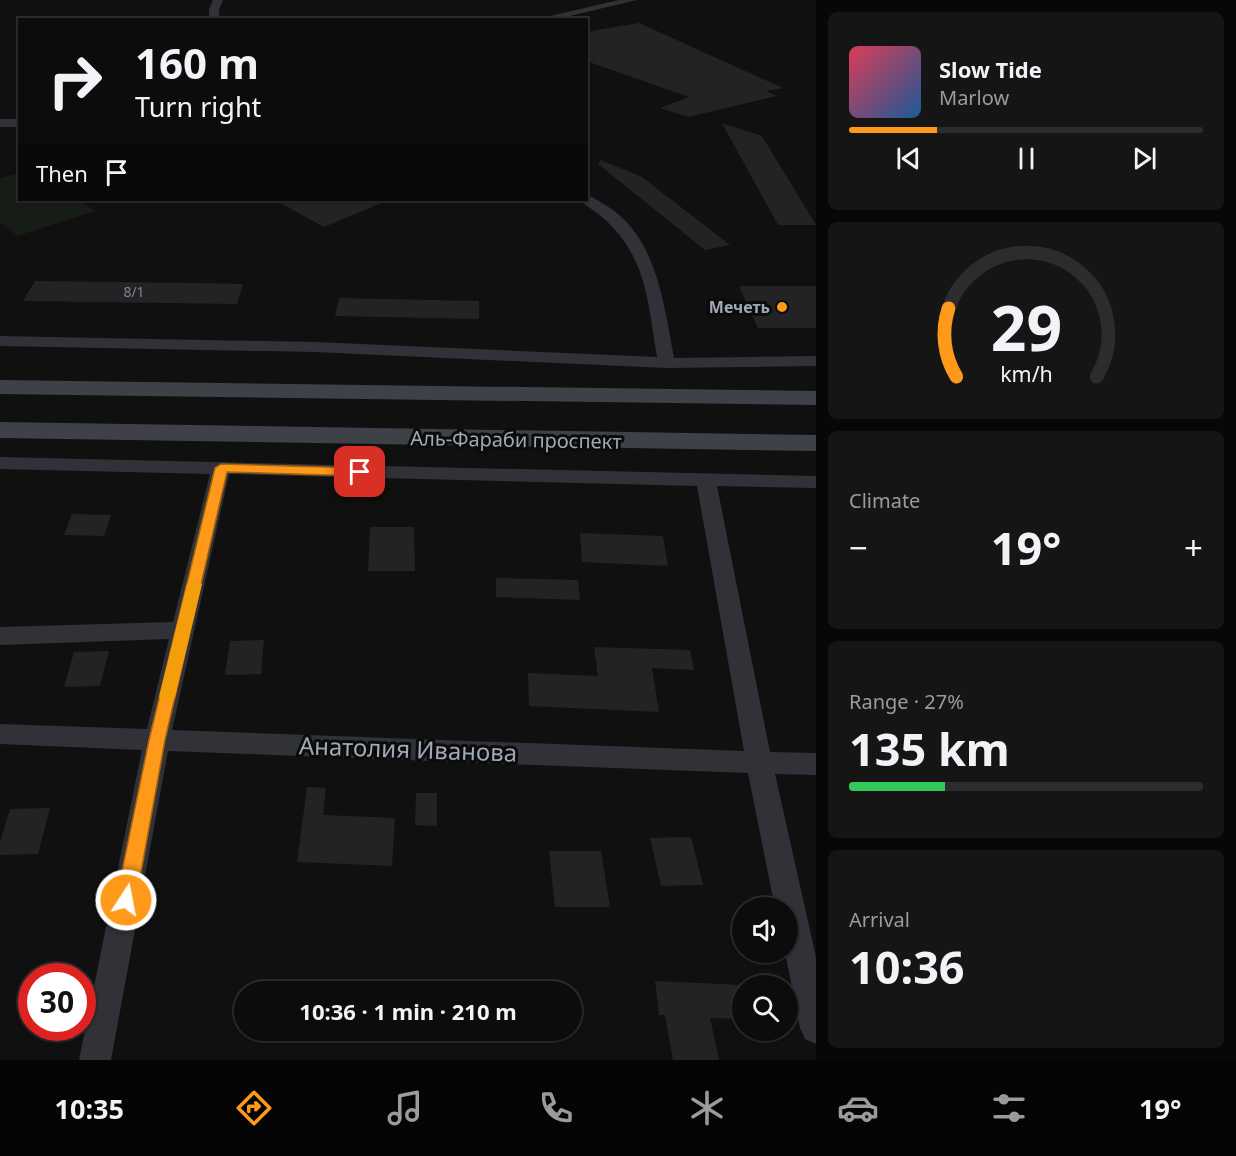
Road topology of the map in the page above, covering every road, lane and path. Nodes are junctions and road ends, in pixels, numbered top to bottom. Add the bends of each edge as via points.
1 (218, 0) edge
2 (632, 0) edge
3 (214, 18) edge
4 (546, 18) edge
5 (0, 123) edge
6 (18, 123) edge
7 (588, 200) edge
8 (0, 341) edge
9 (816, 361) edge
10 (666, 363) junction
11 (0, 387) edge
12 (816, 398) edge
13 (0, 430) edge
14 (816, 443) edge
15 (0, 463) edge
16 (221, 468) junction
17 (707, 480) junction
18 (816, 482) edge
19 (183, 630) junction
20 (0, 636) edge
21 (0, 734) edge
22 (157, 740) junction
23 (759, 763) junction
24 (816, 765) edge
25 (816, 1028) edge
26 (95, 1060) edge

1 - 3 street
2 - 4 street
5 - 6 street
7 - 10 street via 618,221 634,239 644,259
8 - 10 street via 326,347
9 - 10 street
11 - 12 street
13 - 14 street, Аль-Фараби проспект
15 - 16 street
16 - 17 street
16 - 19 street
17 - 18 street
17 - 23 street
19 - 20 street
19 - 22 street
21 - 22 street, Анатолия Иванова
22 - 23 street, Анатолия Иванова
22 - 26 street
23 - 24 street, Анатолия Иванова
23 - 25 street

